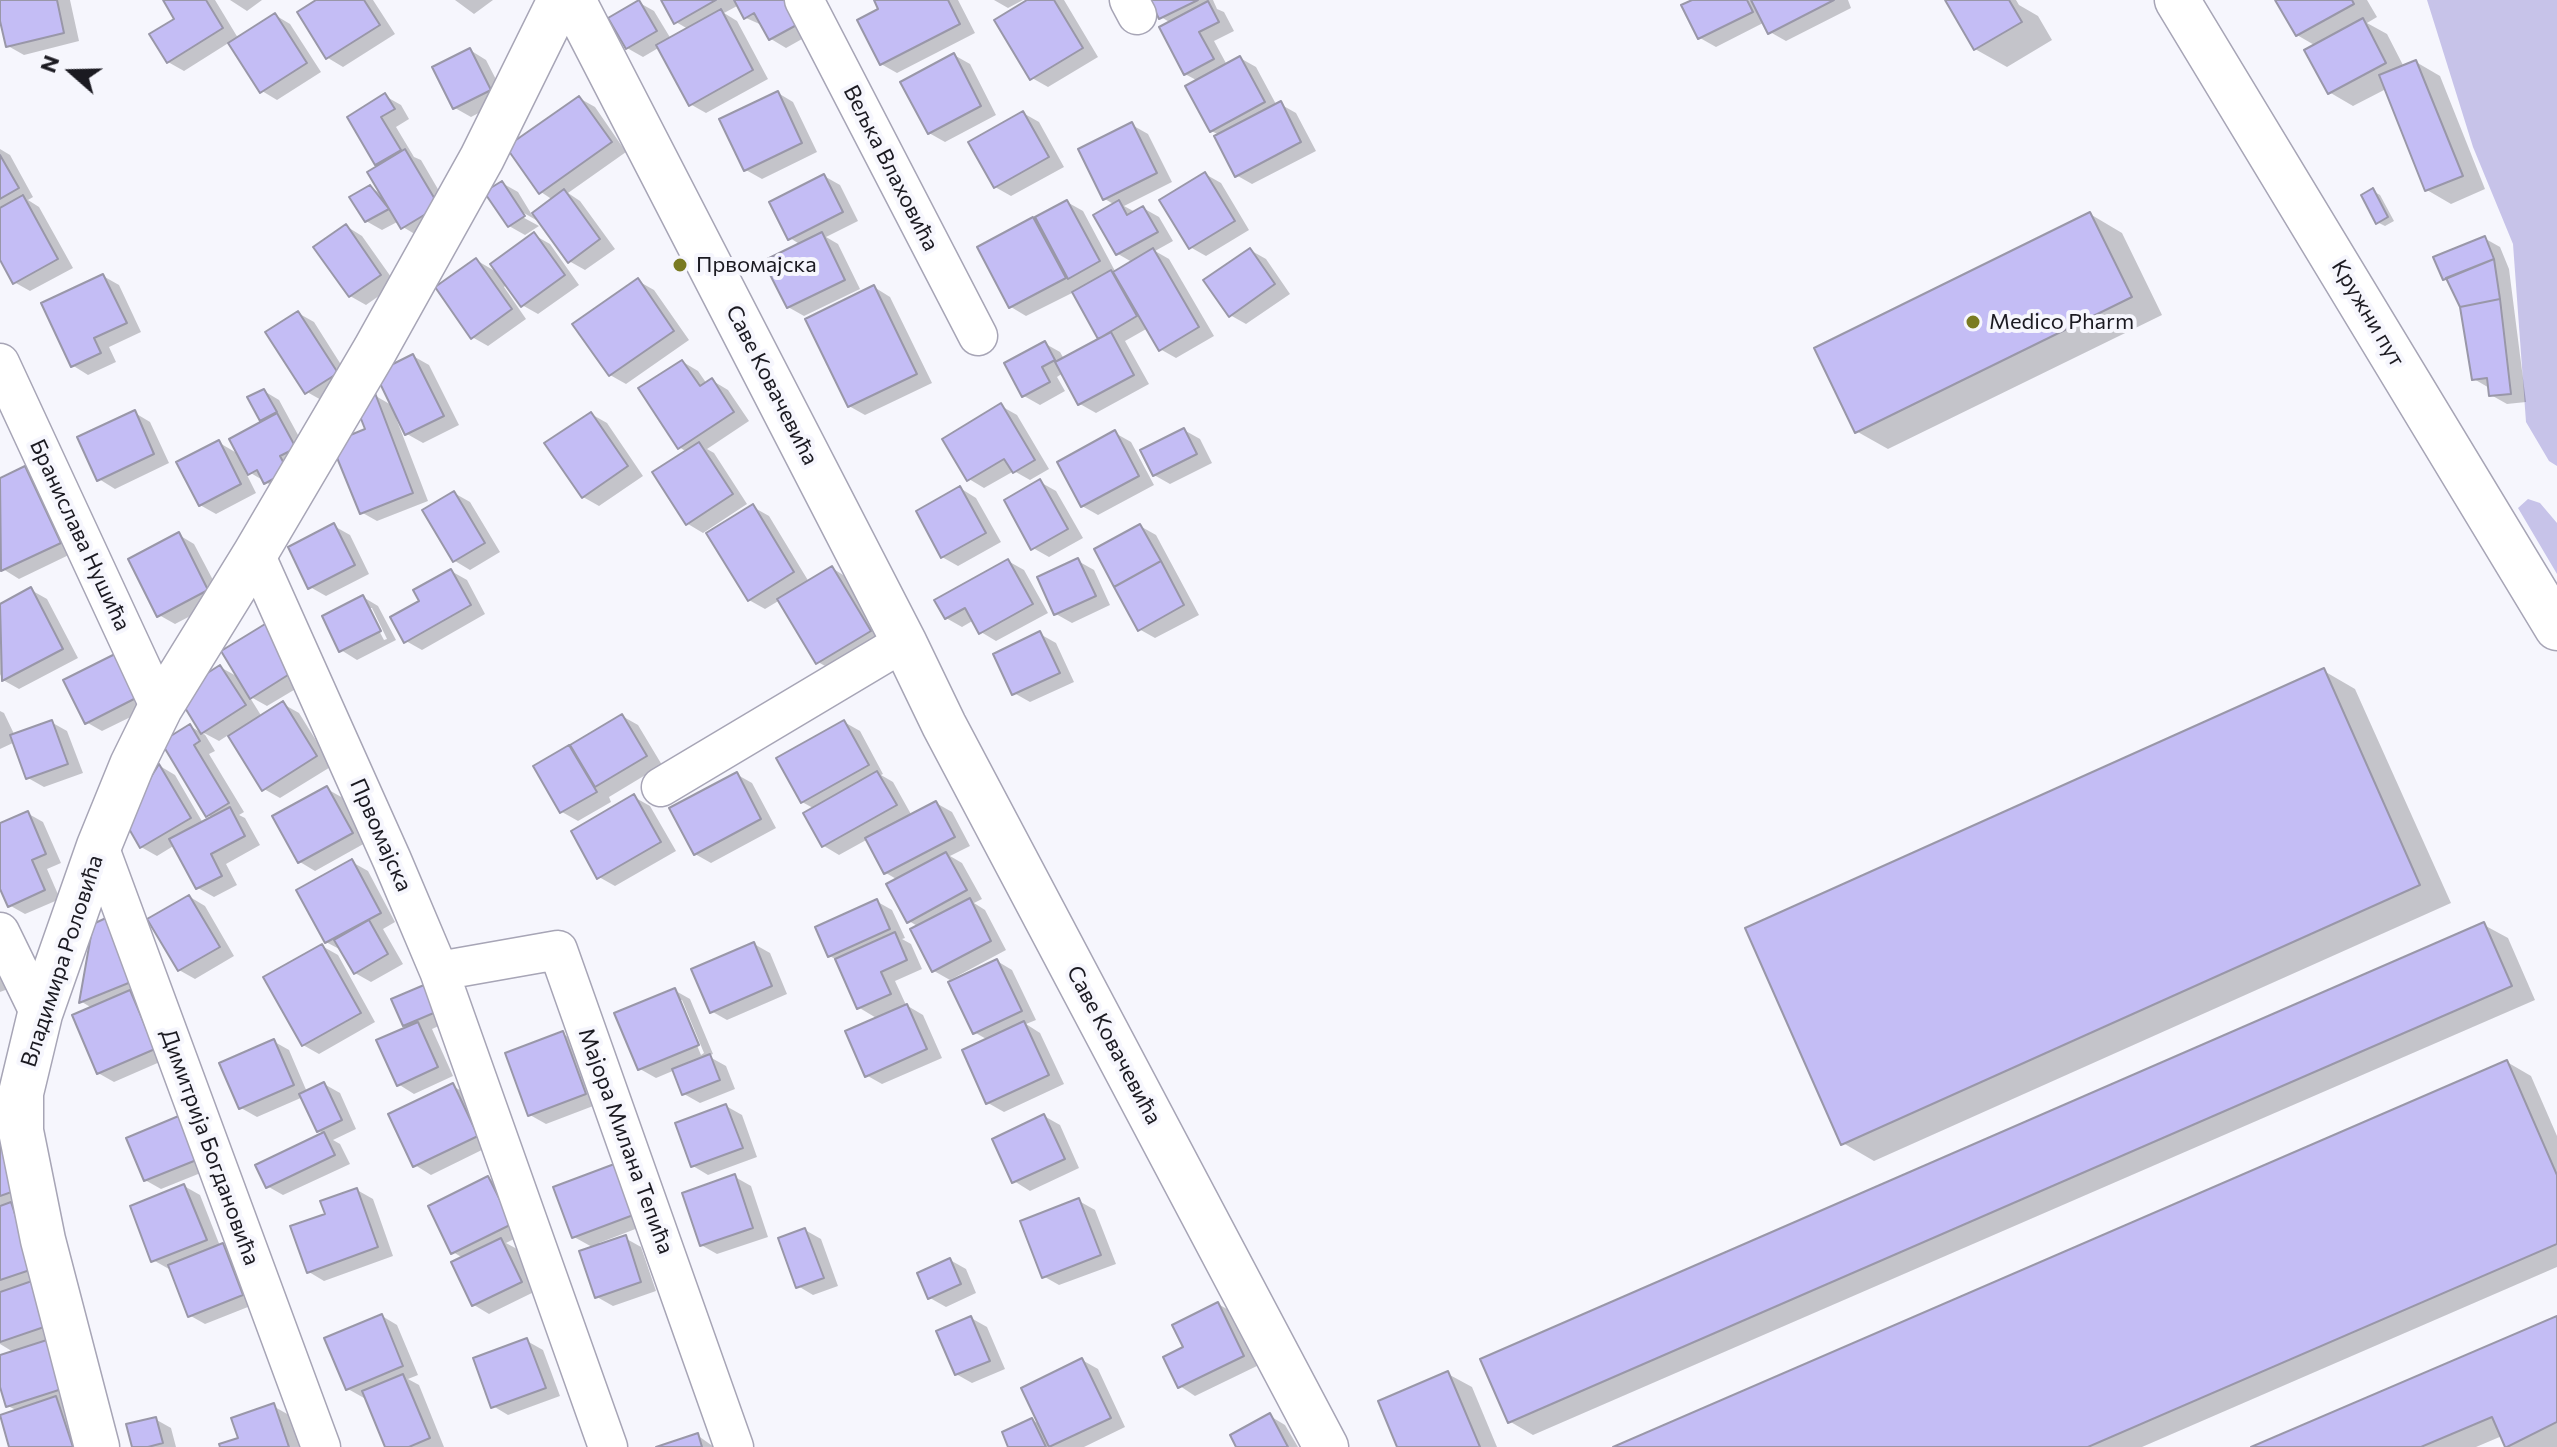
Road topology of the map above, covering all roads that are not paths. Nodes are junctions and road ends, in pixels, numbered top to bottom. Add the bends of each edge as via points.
1 (560, 0) edge
2 (573, 0) edge
3 (804, 0) edge
4 (2177, 0) edge
5 (978, 336) dead end
6 (0, 363) edge
7 (255, 554) junction
8 (2557, 628) edge
9 (904, 642) junction
10 (160, 708) junction
11 (661, 787) dead end
12 (99, 846) junction
13 (0, 932) edge
14 (439, 971) junction
15 (40, 1014) junction
16 (10, 1096) edge
17 (97, 1447) edge
18 (321, 1447) edge
19 (608, 1447) edge
20 (734, 1447) edge
21 (1326, 1447) edge

1 - 7 street via 482,158
2 - 9 street, Саве Ковачевића
3 - 5 street, Вељка Влаховића
4 - 8 street, Кружни пут
6 - 10 street, Бранислава Нушића
7 - 10 street, Владимира Роловића
7 - 14 street, Првомајска
9 - 11 street
9 - 21 street, Саве Ковачевића
10 - 12 street, Владимира Роловића
12 - 15 street, Владимира Роловића
12 - 18 street, Димитрија Богдановића
13 - 15 street
14 - 19 street, Првомајска
14 - 20 street, Мајора Милана Тепића via 558,950
15 - 16 street, Владимира Роловића
16 - 17 street, Владимира Роловића

